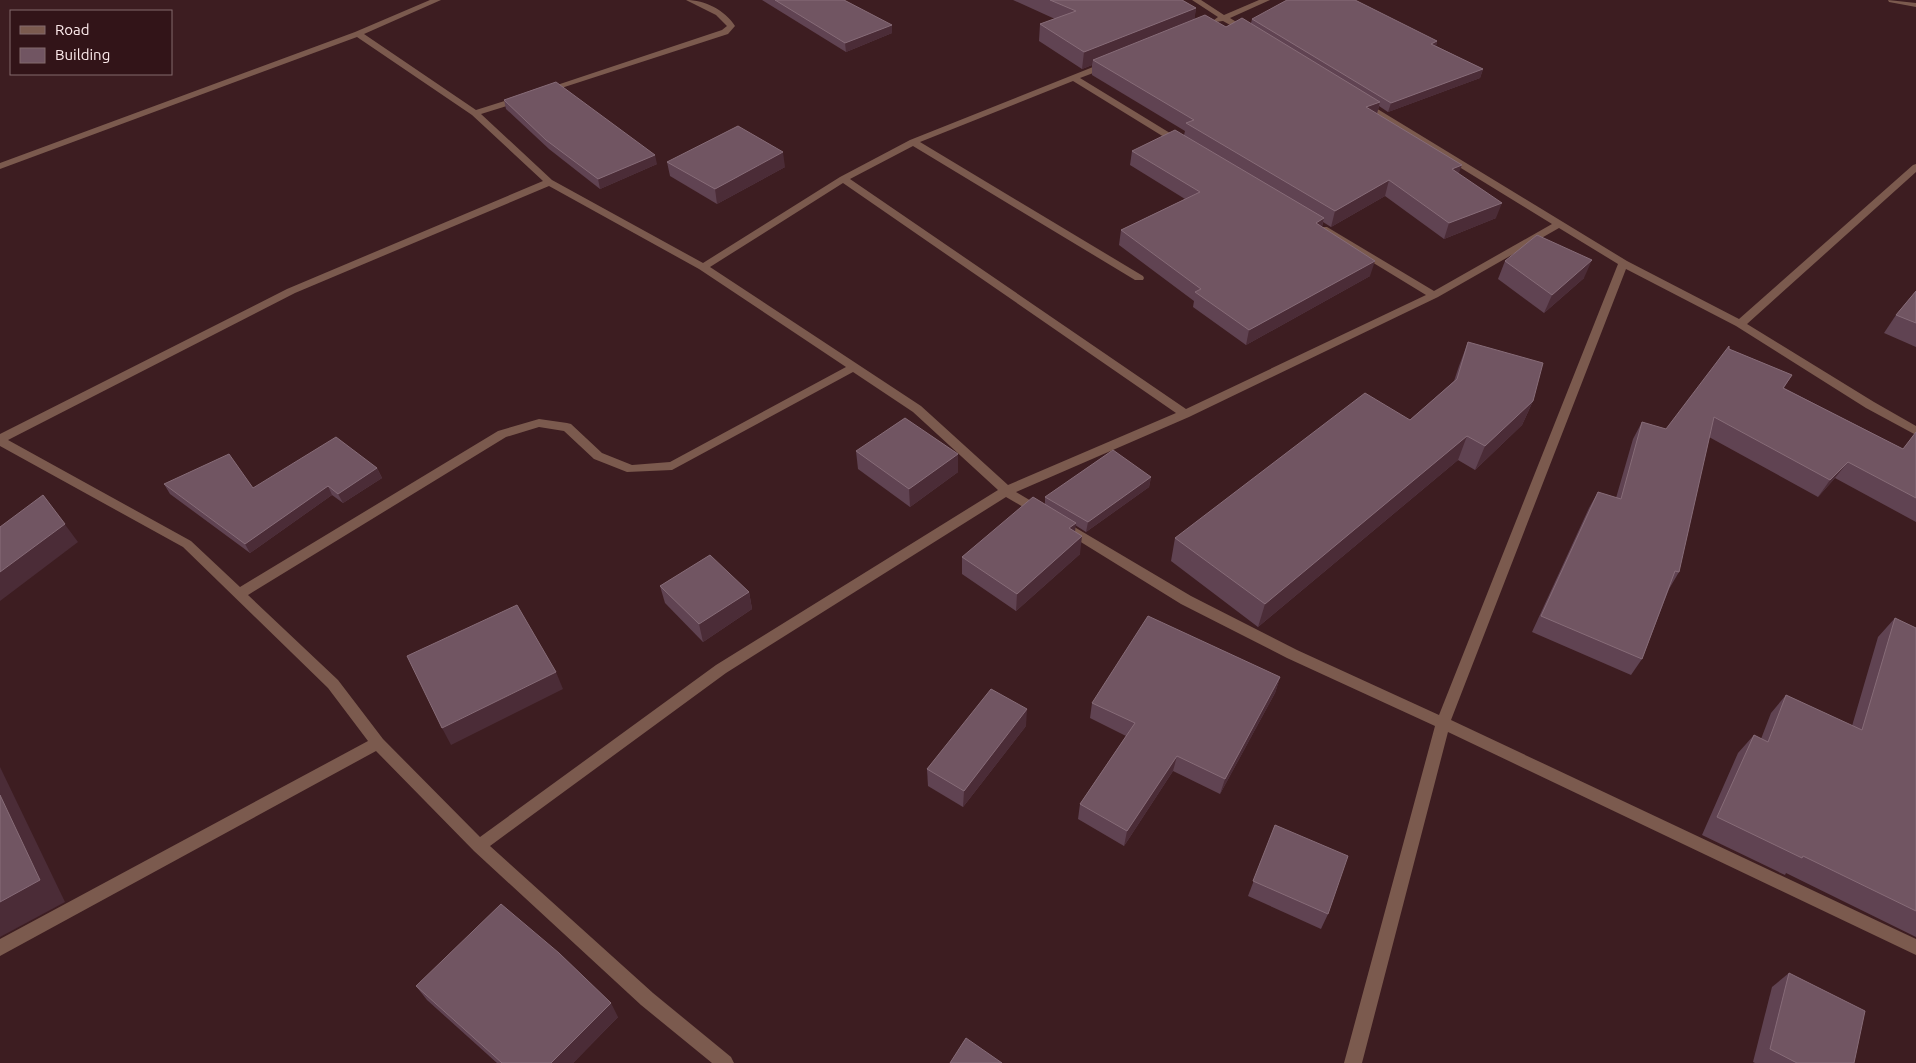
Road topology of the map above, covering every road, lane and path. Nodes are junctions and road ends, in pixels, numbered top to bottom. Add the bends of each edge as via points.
1 (437, 0) edge
2 (690, 0) edge
3 (1196, 0) edge
4 (1266, 0) edge
5 (1892, 0) edge
6 (1916, 5) edge
7 (1223, 18) junction
8 (1206, 25) edge
9 (358, 34) junction
10 (1257, 38) edge
11 (1117, 60) edge
12 (1073, 78) junction
13 (540, 92) edge
14 (530, 95) edge
15 (1357, 100) edge
16 (475, 113) junction
17 (913, 142) junction
18 (1190, 149) edge
19 (0, 166) edge
20 (1916, 168) edge
21 (843, 179) junction
22 (549, 182) junction
23 (1316, 224) edge
24 (1558, 224) junction
25 (1624, 263) junction
26 (703, 267) junction
27 (1139, 278) dead end
28 (1434, 295) junction
29 (1740, 324) junction
30 (854, 368) junction
31 (1185, 414) junction
32 (1916, 431) edge
33 (0, 440) edge
34 (1006, 491) junction
35 (239, 594) junction
36 (1443, 722) junction
37 (378, 743) junction
38 (479, 846) junction
39 (1916, 947) edge
40 (0, 948) edge
41 (724, 1063) edge
42 (1353, 1063) edge

1 - 9 street
2 - 13 street via 718,13 732,26 725,32
3 - 7 street
4 - 7 street
5 - 6 street
7 - 8 street
7 - 10 street
9 - 16 street
9 - 19 street
11 - 12 street
12 - 17 street
12 - 18 street
14 - 16 street
15 - 24 street
16 - 22 street
17 - 21 street
17 - 27 street
20 - 29 street
21 - 26 street
21 - 31 street
22 - 26 street
22 - 33 street via 291,290
23 - 28 street
24 - 25 street
24 - 28 street
25 - 29 street
25 - 36 street
26 - 30 street
28 - 31 street
29 - 32 street
30 - 34 street via 917,409
30 - 35 street via 672,466 631,469 615,463 598,456 567,426 539,423 502,434
31 - 34 street
33 - 35 street via 187,544
34 - 36 street via 1195,604 1292,654
34 - 38 street via 721,669
35 - 37 street via 333,684
36 - 39 street
36 - 42 street
37 - 38 street
37 - 40 street
38 - 41 street via 646,999

